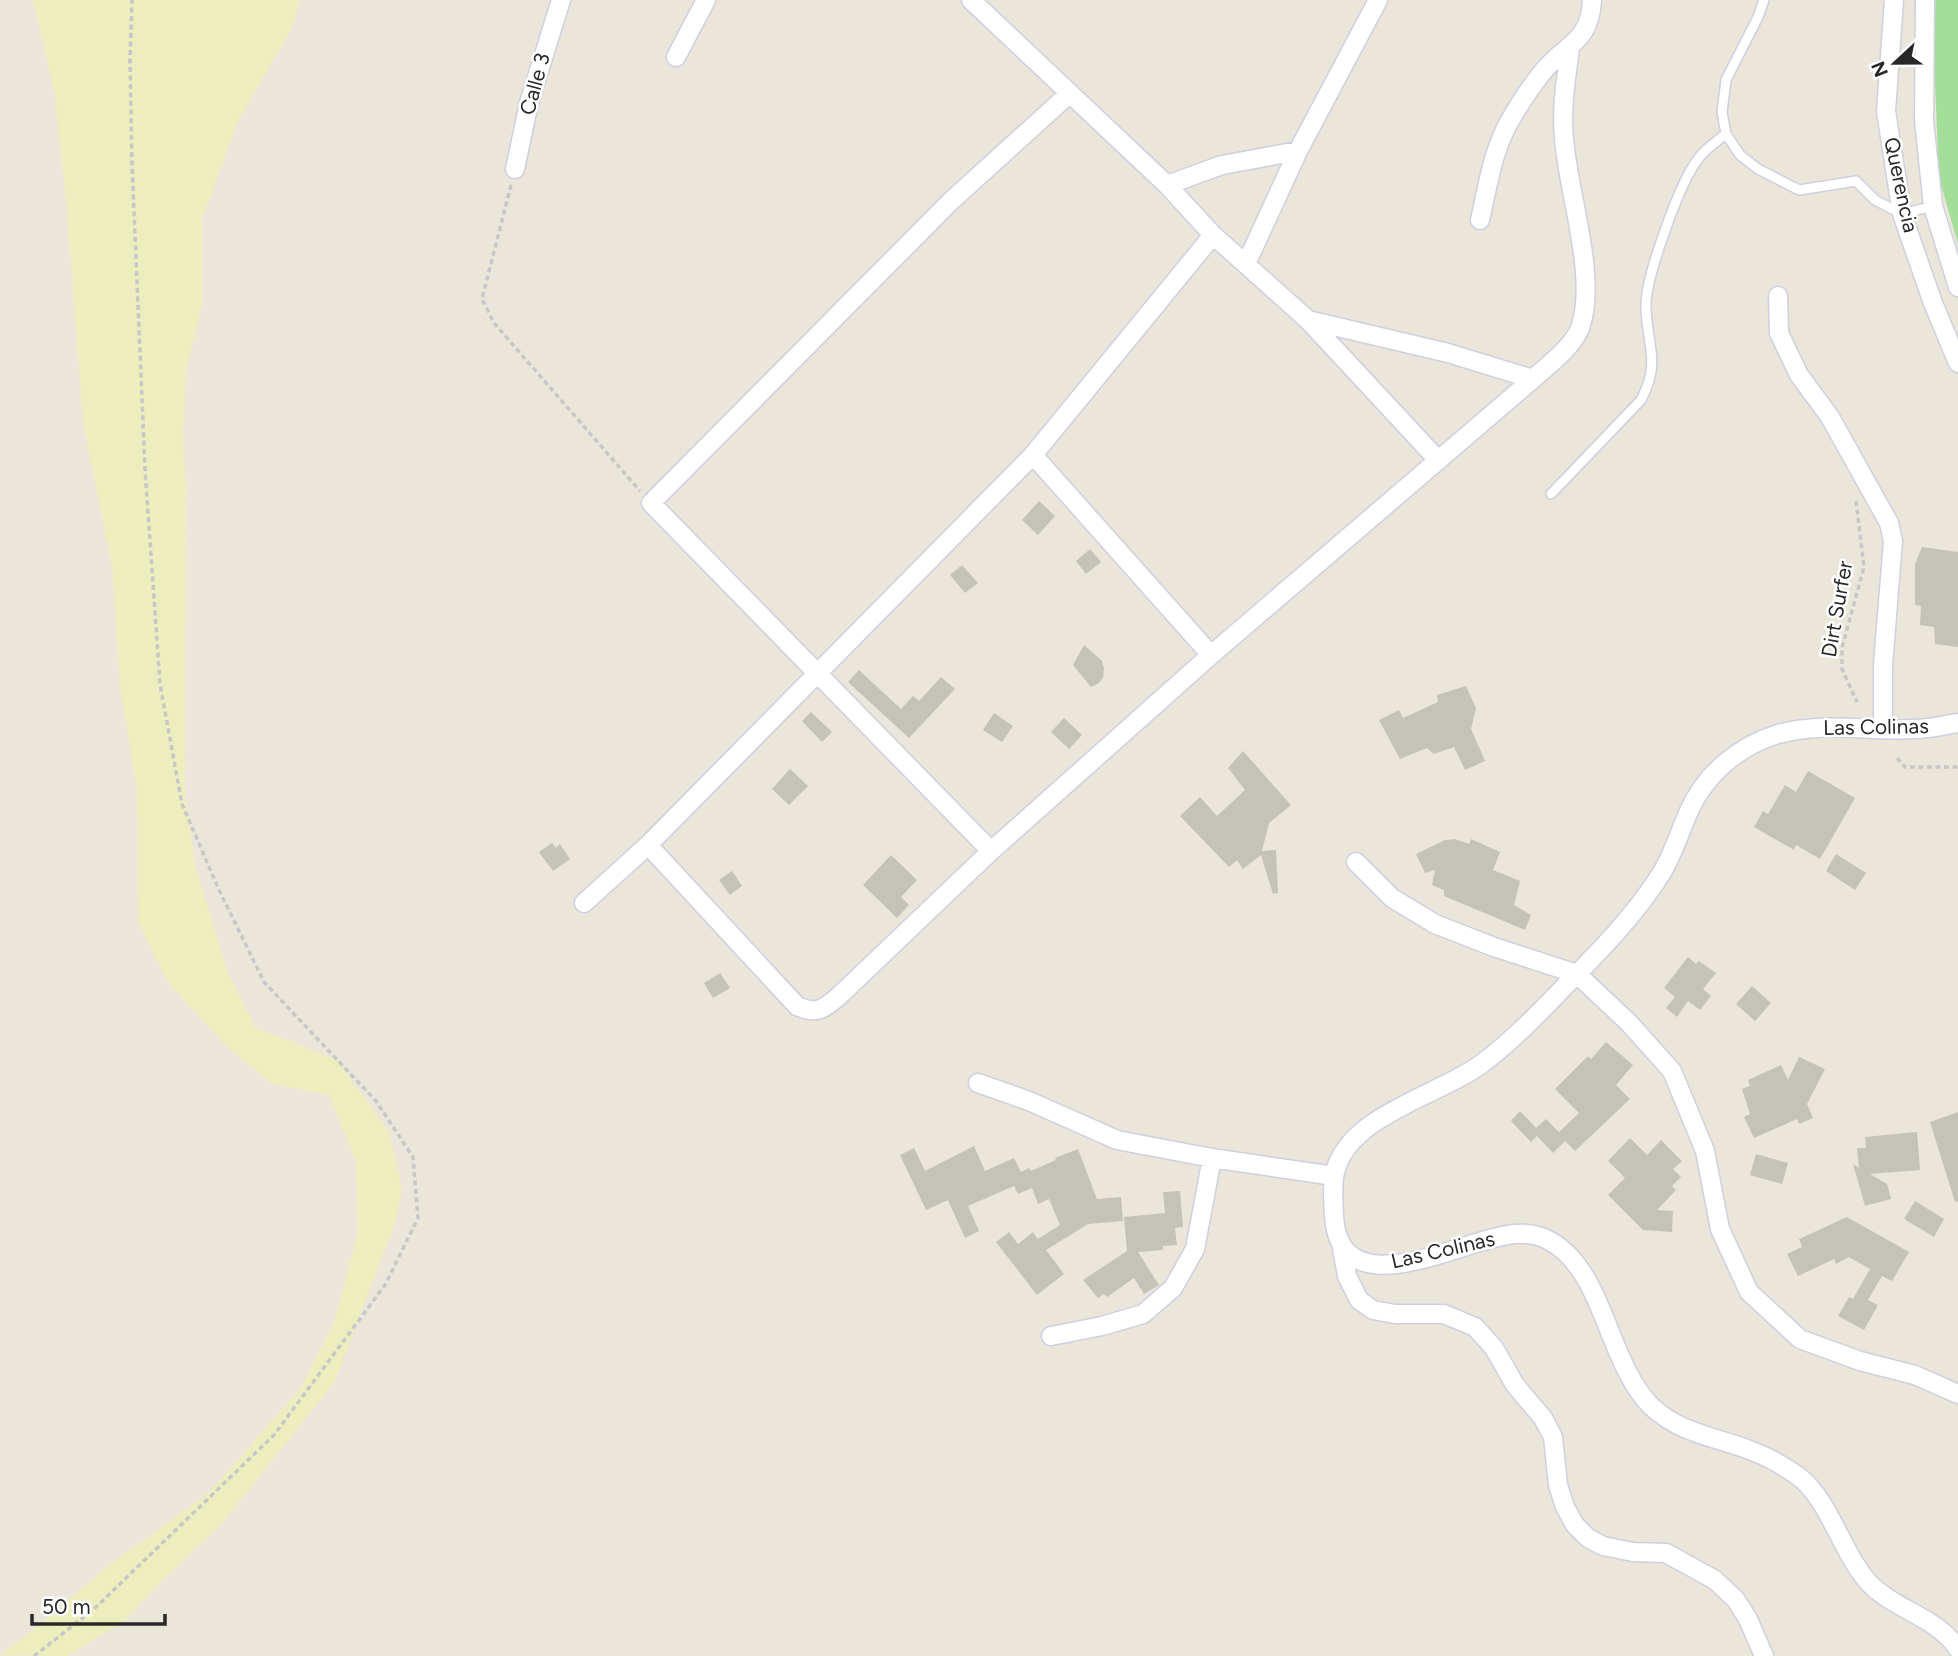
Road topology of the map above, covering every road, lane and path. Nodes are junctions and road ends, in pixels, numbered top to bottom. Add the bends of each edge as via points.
1 (132, 0) edge
2 (561, 0) edge
3 (706, 0) edge
4 (971, 0) edge
5 (1378, 0) edge
6 (1592, 0) edge
7 (1763, 0) edge
8 (1893, 5) edge
9 (1924, 5) edge
10 (1570, 48) junction
11 (676, 57) dead end
12 (1069, 94) junction
13 (1726, 134) junction
14 (1298, 151) junction
15 (515, 169) joint
16 (1167, 185) junction
17 (1933, 206) junction
18 (1902, 214) junction
19 (1480, 220) dead end
20 (1213, 234) junction
21 (1246, 264) junction
22 (1958, 287) edge
23 (1778, 296) dead end
24 (1308, 320) junction
25 (1958, 363) edge
26 (1533, 379) junction
27 (1033, 455) junction
28 (1438, 460) junction
29 (1861, 477) junction
30 (1551, 494) dead end
31 (651, 503) junction
32 (1211, 655) junction
33 (817, 674) junction
34 (1857, 702) dead end
35 (1958, 723) edge
36 (1883, 729) junction
37 (1898, 758) dead end
38 (1958, 767) edge
39 (648, 845) junction
40 (991, 850) junction
41 (1356, 862) dead end
42 (584, 903) dead end
43 (1577, 974) junction
44 (978, 1083) dead end
45 (1212, 1158) junction
46 (1334, 1175) junction
47 (1342, 1249) junction
48 (1051, 1336) dead end
49 (1958, 1394) edge
50 (1958, 1649) edge
51 (34, 1656) edge
52 (1764, 1656) edge

1 - 51 path via 132,164 145,470 160,684 182,804 264,982 376,1101 413,1157 418,1218 385,1284 274,1435 94,1609
2 - 15 street, Calle 3 via 529,103
3 - 11 street
4 - 12 street
5 - 14 street
6 - 10 street via 1587,28
7 - 13 lane via 1726,80 1722,112
8 - 9 street
8 - 18 street, Querencia via 1886,111
9 - 17 street, Querencia via 1924,120
10 - 19 street via 1548,66 1510,120 1494,156
10 - 26 street via 1564,138 1586,304 1579,331
12 - 16 street
12 - 31 street via 951,201
13 - 18 lane via 1740,155 1758,169 1799,190 1856,181 1875,201
13 - 30 lane via 1696,161 1655,259 1646,306 1653,368 1641,400
14 - 16 street via 1222,165
14 - 21 street
15 - 31 path via 482,299 494,323
16 - 20 street
17 - 18 lane
17 - 22 street, Querencia
18 - 25 street, Querencia
20 - 21 street
20 - 27 street
21 - 24 street
23 - 29 street via 1779,333
24 - 26 street via 1448,353
24 - 28 street
26 - 28 street
27 - 32 street
27 - 33 street
28 - 32 street
29 - 34 path, Dirt Surfer via 1856,490 1864,568 1842,648 1842,669
29 - 36 street via 1889,523 1893,541
31 - 33 street
32 - 40 street
33 - 39 street
33 - 40 street
35 - 36 street, Las Colinas
36 - 43 street, Las Colinas via 1806,728 1754,744 1730,759 1709,778 1692,804 1663,870 1628,919
37 - 38 path via 1905,767
39 - 40 street via 797,1006 808,1011 818,1011 839,996
39 - 42 street
41 - 43 street via 1392,898 1435,924
43 - 46 street, Las Colinas via 1480,1065 1381,1119 1353,1140
43 - 49 street via 1672,1071 1704,1151 1720,1229 1749,1292 1800,1339 1915,1375
44 - 45 street via 1117,1140
45 - 46 street
45 - 48 street via 1195,1249 1173,1288 1143,1314
46 - 47 street, Las Colinas via 1335,1228
47 - 50 street, Las Colinas via 1353,1258 1387,1265 1512,1234 1534,1234 1551,1241 1583,1273 1627,1373 1650,1405 1697,1435 1752,1451 1802,1478 1860,1572 1875,1588 1950,1637
47 - 52 street via 1347,1276 1359,1300 1373,1310 1444,1314 1475,1327 1494,1348 1553,1437 1565,1507 1588,1538 1633,1552 1666,1553 1715,1580 1748,1619

